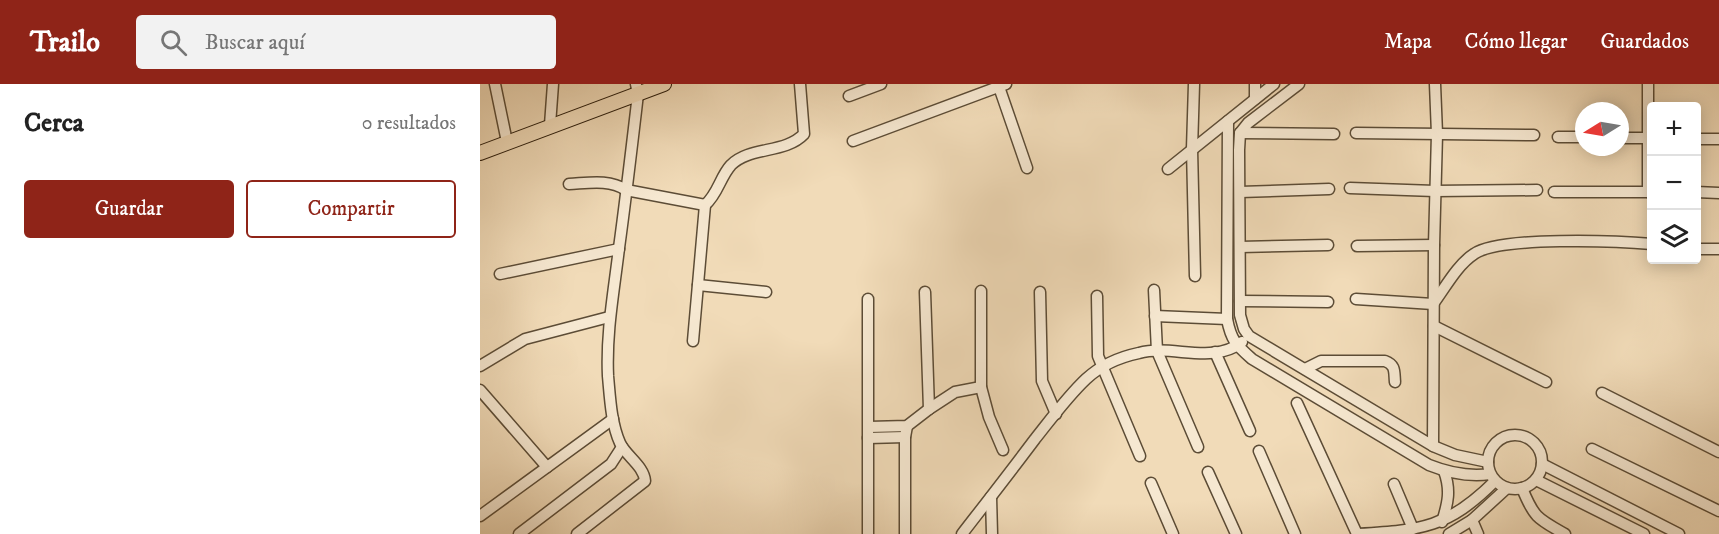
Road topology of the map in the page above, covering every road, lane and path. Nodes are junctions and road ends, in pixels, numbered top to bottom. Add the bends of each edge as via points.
1 (495, 84) edge
2 (553, 84) edge
3 (664, 84) edge
4 (800, 84) edge
5 (881, 84) edge
6 (1194, 84) edge
7 (1255, 84) edge
8 (1274, 84) edge
9 (1299, 84) edge
10 (1435, 84) edge
11 (1648, 84) edge
12 (1001, 85) edge
13 (637, 89) edge
14 (849, 96) dead end
15 (1255, 99) junction
16 (1649, 102) edge
17 (1228, 121) junction
18 (550, 125) junction
19 (1356, 133) dead end
20 (1240, 134) junction
21 (1334, 134) dead end
22 (1437, 134) junction
23 (1534, 135) dead end
24 (1558, 137) dead end
25 (1575, 137) edge
26 (1629, 138) edge
27 (1647, 138) edge
28 (1701, 139) edge
29 (1719, 139) edge
30 (853, 141) dead end
31 (507, 142) junction
32 (1192, 149) junction
33 (480, 153) edge
34 (1026, 168) dead end
35 (1168, 169) dead end
36 (569, 184) dead end
37 (1350, 188) dead end
38 (1329, 189) dead end
39 (627, 190) junction
40 (1537, 190) dead end
41 (1435, 191) junction
42 (1240, 192) junction
43 (1554, 192) dead end
44 (1647, 192) edge
45 (1701, 192) edge
46 (1719, 193) edge
47 (705, 205) junction
48 (1647, 244) edge
49 (1328, 245) dead end
50 (1434, 245) junction
51 (1357, 246) dead end
52 (1240, 247) junction
53 (619, 249) junction
54 (1701, 249) edge
55 (1719, 249) edge
56 (500, 274) dead end
57 (1194, 276) dead end
58 (698, 285) junction
59 (1154, 290) dead end
60 (981, 291) dead end
61 (766, 292) dead end
62 (925, 292) dead end
63 (1040, 292) dead end
64 (1097, 296) dead end
65 (868, 299) dead end
66 (1356, 299) dead end
67 (1240, 301) junction
68 (1328, 302) dead end
69 (1433, 304) junction
70 (609, 316) junction
71 (1155, 316) junction
72 (1227, 319) junction
73 (1434, 326) junction
74 (1249, 336) junction
75 (693, 341) dead end
76 (1237, 346) junction
77 (1157, 351) junction
78 (1215, 352) junction
79 (480, 366) edge
80 (1102, 368) junction
81 (1305, 369) junction
82 (1395, 382) dead end
83 (1546, 382) dead end
84 (981, 387) junction
85 (480, 390) edge
86 (1602, 393) dead end
87 (1297, 403) dead end
88 (929, 409) junction
89 (1056, 414) junction
90 (613, 419) junction
91 (1250, 431) dead end
92 (869, 432) junction
93 (906, 432) junction
94 (1433, 446) junction
95 (622, 447) junction
96 (1197, 447) dead end
97 (1592, 449) dead end
98 (1004, 450) dead end
99 (1258, 451) dead end
100 (1719, 452) edge
101 (1140, 456) dead end
102 (1488, 462) junction
103 (1542, 464) junction
104 (547, 467) junction
105 (1444, 471) junction
106 (1209, 472) dead end
107 (1493, 477) junction
108 (1536, 480) junction
109 (1151, 483) dead end
110 (1394, 484) dead end
111 (1507, 488) junction
112 (1522, 489) junction
113 (991, 497) junction
114 (1719, 511) edge
115 (480, 516) edge
116 (1472, 520) junction
117 (1442, 522) junction
118 (1413, 529) junction
119 (519, 534) edge
120 (577, 534) edge
121 (868, 534) edge
122 (905, 534) edge
123 (962, 534) edge
124 (992, 534) edge
125 (1173, 534) edge
126 (1236, 534) edge
127 (1295, 534) edge
128 (1358, 534) edge
129 (1449, 534) edge
130 (1479, 534) edge
131 (1565, 534) edge
132 (1644, 534) edge
133 (1679, 534) edge

1 - 31 street
2 - 18 street
3 - 13 main road
4 - 47 street via 804,134 730,166
5 - 14 street
6 - 32 street
7 - 15 street
8 - 15 street
9 - 20 street via 1248,123
10 - 22 street
11 - 16 street
12 - 30 street
12 - 34 street
13 - 18 main road
13 - 39 street
15 - 17 street
17 - 32 street
17 - 72 street
18 - 31 main road
19 - 22 street
20 - 21 street
20 - 42 street
22 - 23 street
22 - 41 street
24 - 25 street
26 - 27 street
28 - 29 street
31 - 33 main road
32 - 35 street
32 - 57 street
36 - 39 street via 607,183
37 - 41 street
38 - 42 street
39 - 47 street
39 - 53 street
40 - 41 street
41 - 50 street
42 - 52 street
43 - 44 street
45 - 46 street
47 - 58 street
48 - 69 street via 1594,241 1496,246 1474,254 1464,263
49 - 52 street
50 - 51 street
50 - 69 street
52 - 67 street
53 - 56 street
53 - 70 street
54 - 55 street
58 - 61 street
58 - 75 street
59 - 71 street
60 - 84 street
62 - 88 street
63 - 89 street via 1042,381
64 - 80 street via 1097,352
65 - 92 street
66 - 69 street
67 - 68 street
67 - 74 street via 1242,322
69 - 73 street
70 - 79 street via 525,339
70 - 90 street via 608,376
71 - 72 street
71 - 77 street
72 - 76 street
73 - 83 street
73 - 94 street
74 - 76 street
74 - 81 street
76 - 78 street
76 - 105 street
77 - 78 street
77 - 80 street via 1132,355
77 - 96 street
78 - 91 street
80 - 89 street via 1084,380
80 - 101 street
81 - 82 street via 1321,361 1385,361 1394,368
81 - 94 street
84 - 88 street via 955,392
84 - 98 street
85 - 104 street
86 - 100 street
87 - 128 street
88 - 93 street
89 - 113 street
90 - 95 street
90 - 104 street
92 - 93 street
92 - 121 street
93 - 122 street
94 - 102 street
95 - 119 street via 612,464
95 - 120 street via 643,472 645,481
97 - 114 street
99 - 127 street
102 - 103 street via 1495,443 1514,434 1523,435 1538,446
102 - 107 street
103 - 108 street
103 - 133 street
104 - 115 street
105 - 107 street
105 - 117 street via 1449,490
106 - 126 street
107 - 111 street
107 - 117 street via 1475,501
108 - 112 street
108 - 132 street
109 - 125 street
110 - 118 street
111 - 112 street
111 - 116 street
112 - 131 street via 1531,511
113 - 123 street
113 - 124 street
116 - 129 street
116 - 130 street
117 - 118 street
118 - 128 street

